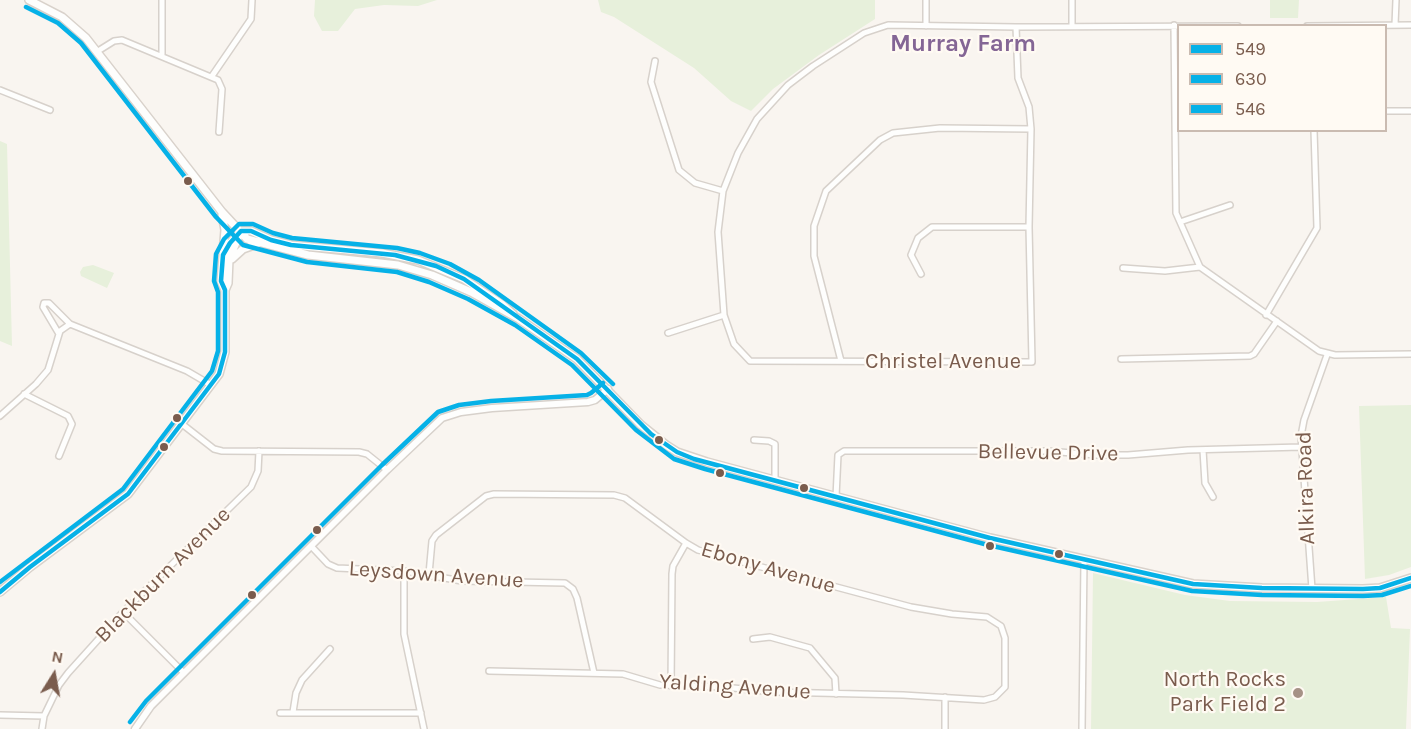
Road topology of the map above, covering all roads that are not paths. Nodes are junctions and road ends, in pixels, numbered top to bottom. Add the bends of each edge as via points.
1 (29, 0) edge
2 (162, 0) edge
3 (252, 0) edge
4 (926, 0) edge
5 (1072, 0) edge
6 (1396, 0) edge
7 (1174, 25) junction
8 (1177, 25) edge
9 (1387, 25) edge
10 (1395, 25) junction
11 (1411, 25) edge
12 (926, 26) junction
13 (1072, 26) junction
14 (1016, 27) junction
15 (98, 51) junction
16 (162, 56) junction
17 (655, 61) dead end
18 (212, 76) junction
19 (0, 90) edge
20 (50, 111) dead end
21 (1387, 111) edge
22 (1411, 111) edge
23 (1177, 120) edge
24 (1031, 129) junction
25 (219, 132) dead end
26 (1314, 132) edge
27 (723, 191) junction
28 (1230, 205) dead end
29 (222, 212) junction
30 (1180, 222) junction
31 (1029, 227) junction
32 (241, 231) junction
33 (260, 244) junction
34 (223, 255) junction
35 (1200, 267) junction
36 (1123, 268) dead end
37 (228, 269) junction
38 (921, 274) dead end
39 (225, 290) junction
40 (724, 315) junction
41 (1266, 315) junction
42 (519, 319) junction
43 (1277, 321) junction
44 (70, 324) junction
45 (668, 333) dead end
46 (59, 334) junction
47 (1411, 354) edge
48 (1327, 355) junction
49 (1121, 359) dead end
50 (841, 361) junction
51 (211, 385) junction
52 (608, 389) junction
53 (24, 394) junction
54 (0, 416) edge
55 (182, 424) junction
56 (754, 440) dead end
57 (1301, 447) junction
58 (1203, 450) junction
59 (259, 452) junction
60 (59, 456) dead end
61 (387, 470) junction
62 (775, 480) junction
63 (836, 497) junction
64 (1213, 497) dead end
65 (686, 543) junction
66 (310, 546) junction
67 (1084, 560) junction
68 (404, 571) junction
69 (429, 574) junction
70 (1411, 578) edge
71 (573, 579) dead end
72 (568, 585) junction
73 (1312, 589) junction
74 (0, 592) edge
75 (123, 612) junction
76 (753, 639) dead end
77 (330, 649) dead end
78 (489, 671) dead end
79 (184, 673) junction
80 (594, 673) junction
81 (670, 686) junction
82 (836, 694) junction
83 (945, 697) junction
84 (293, 712) junction
85 (280, 713) dead end
86 (421, 713) junction
87 (0, 715) edge
88 (44, 716) junction
89 (137, 728) edge
90 (42, 729) edge
91 (424, 729) edge
92 (945, 729) edge
93 (1082, 729) edge

1 - 15 main road via 69,21
2 - 16 street
3 - 18 street via 251,19
4 - 12 street
5 - 13 street
6 - 10 street
7 - 8 street, Christel Avenue
7 - 13 street, Christel Avenue
7 - 23 street
9 - 10 street
10 - 11 street
12 - 14 street, Christel Avenue
12 - 27 street, Christel Avenue via 888,25 864,33 788,85 756,119
13 - 14 street, Christel Avenue
14 - 24 street, Christel Avenue via 1018,78 1029,107
15 - 16 street via 122,40
15 - 29 main road
16 - 18 street
17 - 27 street via 651,82 679,170 695,183
18 - 25 street via 222,89
19 - 20 street
21 - 22 street
23 - 30 street via 1176,213
24 - 31 street, Christel Avenue
24 - 50 street via 893,133 880,140 826,191 814,226 814,256
26 - 41 street via 1317,228
27 - 40 street, Christel Avenue via 718,232
28 - 30 street
29 - 32 main road
29 - 34 main road
30 - 35 street
31 - 38 street via 932,227 918,238 911,255
31 - 50 street, Christel Avenue via 1032,362
32 - 33 main road via 247,239
32 - 34 main road
32 - 37 main road
32 - 42 main road via 291,245 418,260 475,286
33 - 37 main road via 238,252
33 - 42 main road via 422,271
34 - 39 main road via 221,281
35 - 36 street via 1165,271
35 - 41 street
37 - 39 main road
39 - 51 main road via 224,359
40 - 45 street
40 - 50 street, Christel Avenue via 734,344 750,361
41 - 43 street
42 - 52 main road via 577,359
43 - 48 street
43 - 49 street via 1250,356
44 - 46 street
44 - 46 street via 49,303 44,303
44 - 51 street via 187,371
46 - 53 street via 48,370
47 - 48 street
48 - 57 street, Alkira Road via 1304,420
51 - 55 main road
52 - 61 street via 588,402 452,414 434,424
52 - 62 main road via 646,429 677,452
53 - 54 street
53 - 60 street via 68,416 72,424
55 - 59 street via 214,449
55 - 74 main road via 128,494
56 - 62 street via 776,444
57 - 58 street, Bellevue Drive
57 - 73 street, Alkira Road
58 - 63 street, Bellevue Drive via 1150,455 844,451 838,454
58 - 64 street via 1205,483
59 - 61 street via 358,452 367,454
59 - 75 street, Blackburn Avenue via 258,471 251,488
61 - 66 street
62 - 63 main road
63 - 67 main road
65 - 69 street, Ebony Avenue via 620,496 494,494 436,535
65 - 81 street via 672,574
65 - 83 street, Ebony Avenue via 698,550 911,607 987,616 997,622 1005,638 1003,690 984,700
66 - 68 street, Leysdown Avenue via 337,568
66 - 79 street
67 - 73 main road via 1193,584
67 - 93 street
68 - 69 street, Leysdown Avenue
68 - 86 street via 404,634
69 - 72 street, Leysdown Avenue via 462,581
70 - 73 main road via 1380,588
71 - 72 street
72 - 80 street via 578,598
75 - 79 street
75 - 88 street, Blackburn Avenue via 68,673
76 - 82 street via 770,637 810,648 835,678
77 - 84 street via 302,680
78 - 80 street, Yalding Avenue
79 - 89 street via 151,706
80 - 81 street, Yalding Avenue via 630,675
81 - 82 street, Yalding Avenue
82 - 83 street, Yalding Avenue
83 - 92 street
84 - 85 street
84 - 86 street
86 - 91 street
87 - 88 street
88 - 90 street, Blackburn Avenue

